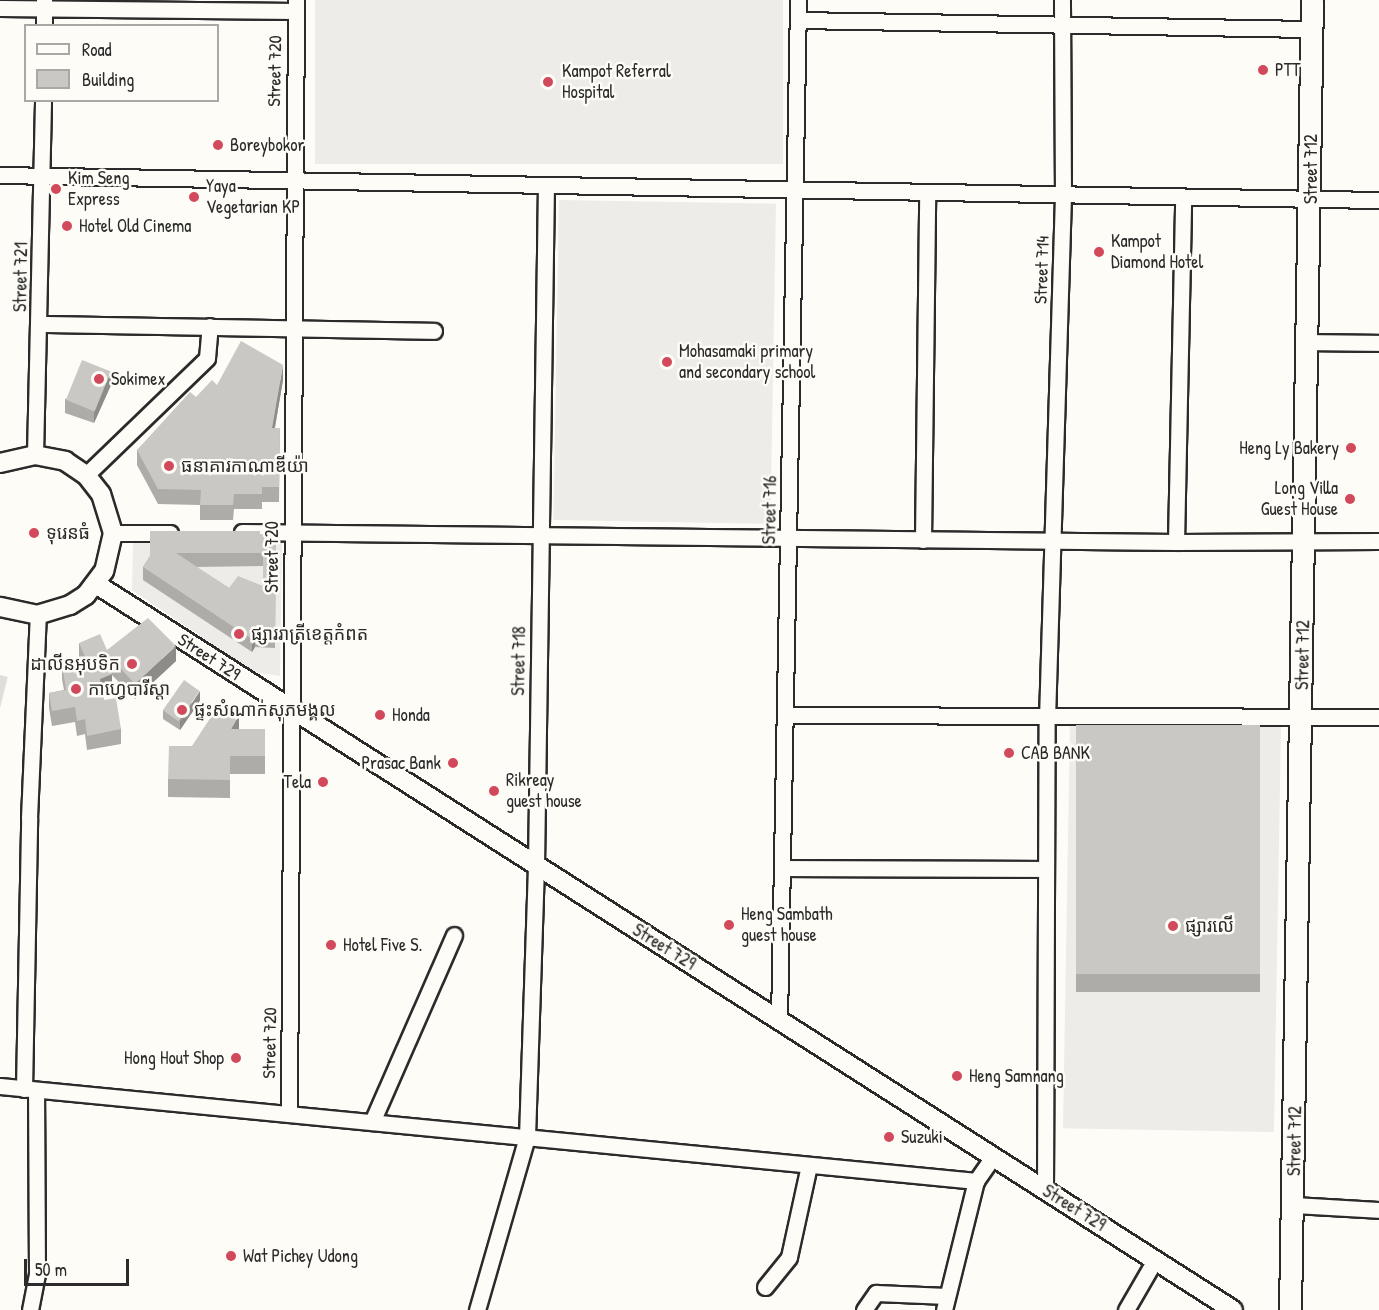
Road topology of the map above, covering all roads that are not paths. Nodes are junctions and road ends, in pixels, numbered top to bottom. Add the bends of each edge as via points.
1 (798, 0) edge
2 (1062, 0) edge
3 (1312, 0) edge
4 (44, 4) edge
5 (296, 5) edge
6 (0, 8) edge
7 (798, 20) junction
8 (44, 24) edge
9 (1062, 26) junction
10 (1311, 29) junction
11 (43, 102) edge
12 (0, 175) edge
13 (42, 176) junction
14 (293, 178) junction
15 (546, 186) junction
16 (794, 190) junction
17 (927, 192) junction
18 (1064, 195) junction
19 (1183, 197) junction
20 (1311, 197) junction
21 (1379, 200) edge
22 (40, 324) junction
23 (210, 326) junction
24 (292, 328) junction
25 (434, 331) dead end
26 (1309, 342) junction
27 (1379, 344) edge
28 (35, 455) junction
29 (0, 463) edge
30 (86, 475) junction
31 (292, 531) junction
32 (185, 532) edge
33 (220, 532) edge
34 (113, 533) junction
35 (540, 534) junction
36 (789, 539) junction
37 (1305, 539) junction
38 (923, 540) junction
39 (1053, 540) junction
40 (1379, 540) edge
41 (1176, 542) junction
42 (96, 584) junction
43 (0, 607) edge
44 (38, 615) junction
45 (292, 710) junction
46 (785, 715) junction
47 (1379, 717) edge
48 (1047, 719) junction
49 (1302, 719) junction
50 (536, 866) junction
51 (783, 868) junction
52 (1046, 869) junction
53 (454, 935) dead end
54 (779, 1021) junction
55 (0, 1086) edge
56 (30, 1089) junction
57 (289, 1114) junction
58 (372, 1122) junction
59 (527, 1137) junction
60 (993, 1157) junction
61 (809, 1165) junction
62 (976, 1181) junction
63 (1045, 1190) junction
64 (1293, 1205) junction
65 (1379, 1209) edge
66 (1155, 1260) junction
67 (765, 1287) dead end
68 (946, 1303) edge
69 (30, 1310) edge
70 (477, 1310) edge
71 (864, 1310) edge
72 (1126, 1310) edge
73 (1233, 1310) edge
74 (1290, 1310) edge

1 - 7 street, Street 716
2 - 9 street, Street 714
3 - 10 highway, Street 712
4 - 5 street
4 - 6 street
4 - 8 street
5 - 14 street, Street 720
7 - 9 street
7 - 16 street, Street 716
9 - 10 street
9 - 18 street, Street 714
10 - 20 highway, Street 712
11 - 13 street, Street 721
12 - 13 street
13 - 14 street
13 - 22 street, Street 721
14 - 15 street
14 - 24 street, Street 720
15 - 16 street
15 - 35 street, Street 718
16 - 17 street
16 - 36 street, Street 716
17 - 18 street
17 - 38 street
18 - 19 street
18 - 39 street, Street 714
19 - 20 street
19 - 41 street
20 - 21 street
20 - 26 highway, Street 712
22 - 23 street
22 - 28 street, Street 721
23 - 24 street
23 - 30 street via 207,358
24 - 25 street
24 - 31 street, Street 720
26 - 27 street
26 - 37 highway, Street 712
28 - 29 main road
28 - 30 main road via 65,461
30 - 34 main road via 101,494
31 - 33 street
31 - 35 street
31 - 45 street, Street 720
32 - 34 street
34 - 42 main road via 108,561
35 - 36 street
35 - 50 street, Street 718
36 - 38 street
36 - 46 street, Street 716
37 - 40 street
37 - 41 street
37 - 49 highway, Street 712
38 - 39 street
39 - 41 street
39 - 48 street, Street 714
42 - 44 main road via 70,606
42 - 45 main road, Street 729
43 - 44 main road
44 - 56 street via 29,818
45 - 50 main road, Street 729
45 - 57 street, Street 720
46 - 48 street
46 - 51 street, Street 716
47 - 49 street
48 - 49 street
48 - 52 street, Street 714
49 - 64 highway, Street 712
50 - 54 main road, Street 729
50 - 59 street, Street 718
51 - 52 street
51 - 54 street, Street 716
52 - 63 street, Street 714
53 - 58 street
54 - 60 main road, Street 729
55 - 56 street
56 - 57 street
56 - 69 street via 37,1274
57 - 58 street
58 - 59 street
59 - 61 street
59 - 70 street, Street 718
60 - 62 street
60 - 63 main road, Street 729
61 - 62 street
61 - 67 street via 789,1257
62 - 68 street
63 - 66 main road, Street 729
64 - 65 street
64 - 74 highway, Street 712
66 - 72 street
66 - 73 main road, Street 729
68 - 71 street via 876,1293

